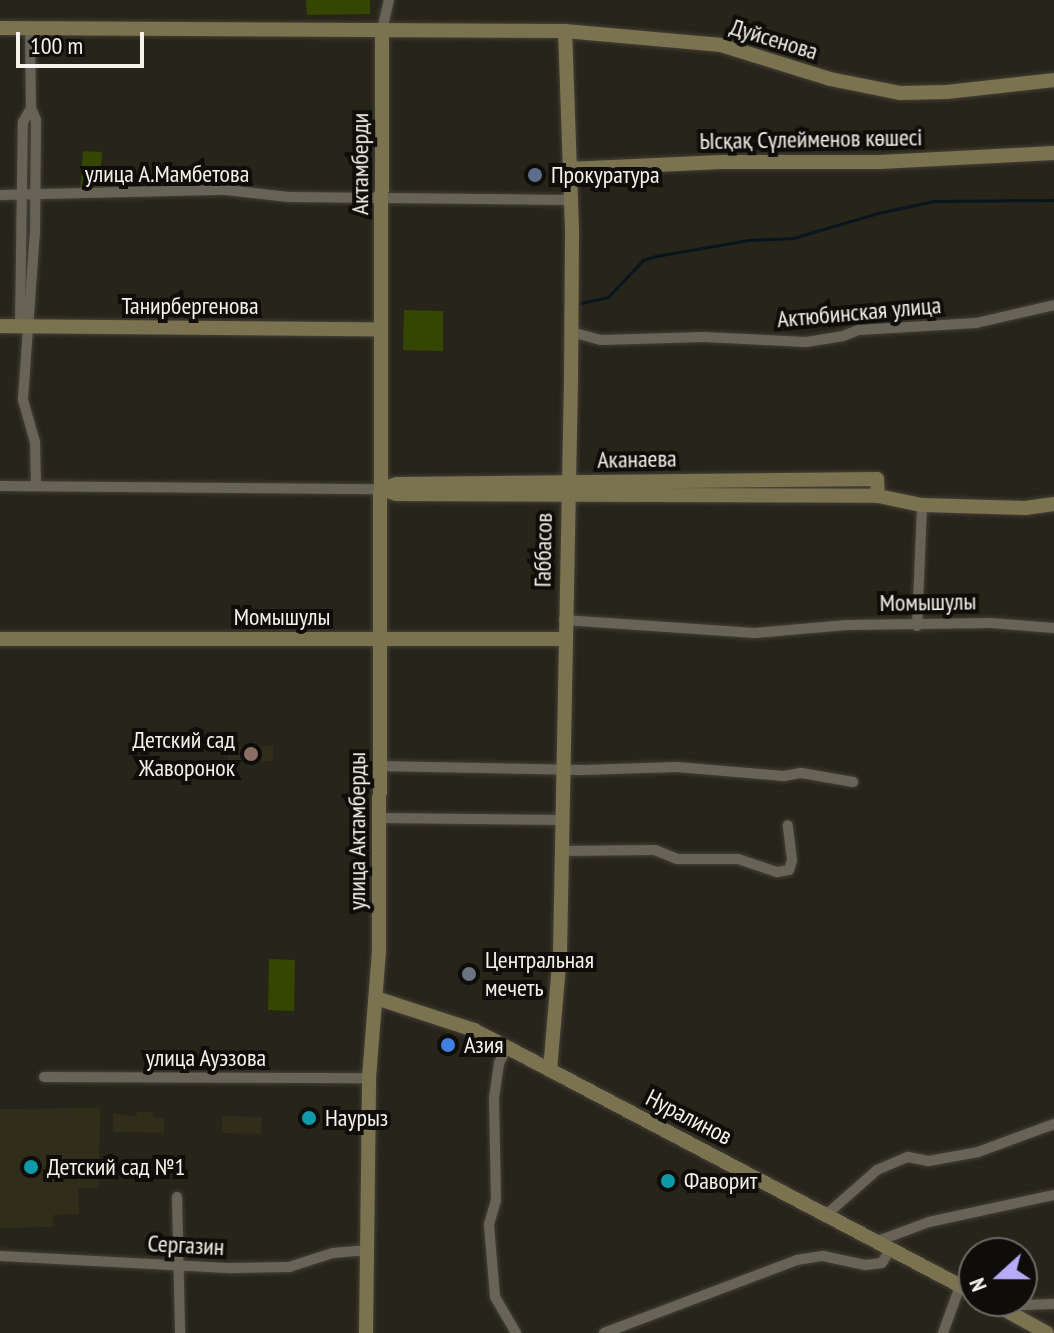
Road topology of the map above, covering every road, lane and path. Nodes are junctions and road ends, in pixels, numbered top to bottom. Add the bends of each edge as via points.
1 (389, 0) edge
2 (0, 28) edge
3 (30, 28) junction
4 (382, 30) junction
5 (565, 31) junction
6 (1054, 80) edge
7 (31, 108) junction
8 (1054, 153) edge
9 (568, 169) junction
10 (0, 195) edge
11 (22, 195) junction
12 (36, 196) junction
13 (382, 197) junction
14 (569, 200) junction
15 (1054, 305) edge
16 (0, 326) edge
17 (25, 326) junction
18 (381, 329) junction
19 (571, 332) junction
20 (0, 486) edge
21 (36, 486) junction
22 (566, 488) junction
23 (381, 489) junction
24 (1054, 504) edge
25 (922, 505) junction
26 (564, 620) junction
27 (917, 626) junction
28 (1054, 628) edge
29 (0, 639) edge
30 (564, 639) junction
31 (379, 640) junction
32 (378, 766) junction
33 (563, 769) junction
34 (853, 782) dead end
35 (379, 818) junction
36 (562, 820) junction
37 (788, 825) dead end
38 (561, 851) junction
39 (376, 998) junction
40 (507, 1048) junction
41 (550, 1070) junction
42 (44, 1077) dead end
43 (369, 1078) junction
44 (1054, 1124) edge
45 (1054, 1195) edge
46 (177, 1197) dead end
47 (827, 1214) junction
48 (885, 1244) junction
49 (368, 1250) junction
50 (0, 1256) edge
51 (180, 1265) junction
52 (958, 1285) edge
53 (958, 1292) edge
54 (1018, 1317) edge
55 (180, 1333) edge
56 (366, 1333) edge
57 (516, 1333) edge
58 (604, 1333) edge
59 (943, 1333) edge
60 (1047, 1333) edge

1 - 4 street, Актамберди
2 - 3 main road, Дуйсенова
3 - 4 main road, Дуйсенова
3 - 7 street
4 - 5 main road, Дуйсенова
4 - 13 main road, Актамберди
5 - 6 main road, Дуйсенова via 721,45 830,79 900,93
5 - 9 main road, Габбасов
7 - 11 street via 23,122
7 - 12 street via 36,120
8 - 9 main road, Ысқақ Сүлейменов көшесі
9 - 14 main road, Габбасов
10 - 11 street, улица А.Мамбетова
11 - 12 street, улица А.Мамбетова
11 - 17 street
12 - 13 street, улица А.Мамбетова via 226,190 289,197
12 - 17 street
13 - 14 street, улица А.Мамбетова
13 - 18 main road, Актамберди
14 - 19 main road, Габбасов
15 - 19 street, Актюбинская улица via 976,323 859,330 806,342 704,337 601,340
16 - 17 main road, Танирбергенова
17 - 18 main road, Танирбергенова
17 - 21 street via 23,400 35,442
18 - 23 main road, улица Актамберды
19 - 22 main road, Габбасов
20 - 21 street, Аканаева
21 - 23 street, Аканаева
22 - 23 main road, Аканаева via 397,484
22 - 25 main road, Аканаева via 878,496
22 - 26 main road, Габбасов
23 - 31 main road, улица Актамберды
24 - 25 main road, Аканаева
25 - 27 street
26 - 27 street, Момышулы via 755,633 847,625
26 - 30 main road, Габбасов
27 - 28 street, Момышулы via 991,623
29 - 31 main road, Момышулы
30 - 31 main road, Момышулы
30 - 33 main road, Габбасов
31 - 32 main road, улица Актамберды
32 - 33 street
32 - 35 main road, улица Актамберды
33 - 34 street via 677,767 801,773
33 - 36 main road, Габбасов
35 - 36 street
35 - 39 main road, улица Актамберды
36 - 38 main road, Габбасов
37 - 38 street via 792,860 789,870 777,872 738,859 677,859 655,850
38 - 41 main road, Габбасов via 558,993
39 - 40 main road, Нуралинов via 474,1030
39 - 43 main road, улица Актамберды
40 - 41 main road, Нуралинов
40 - 57 street via 494,1097 496,1200 489,1225 495,1297
41 - 47 main road, Нуралинов
42 - 43 street, улица Ауэзова
43 - 49 main road, улица Актамберды
44 - 47 street via 978,1152 929,1161 908,1157 877,1170
45 - 48 street via 929,1222
46 - 51 street
47 - 48 main road, Нуралинов
48 - 52 main road, Нуралинов
48 - 58 street via 882,1263 823,1256 797,1260
49 - 51 street, Сергазин via 333,1253 289,1267
49 - 56 main road, улица Актамберды
50 - 51 street, Сергазин
51 - 55 street
53 - 59 street
54 - 60 main road

